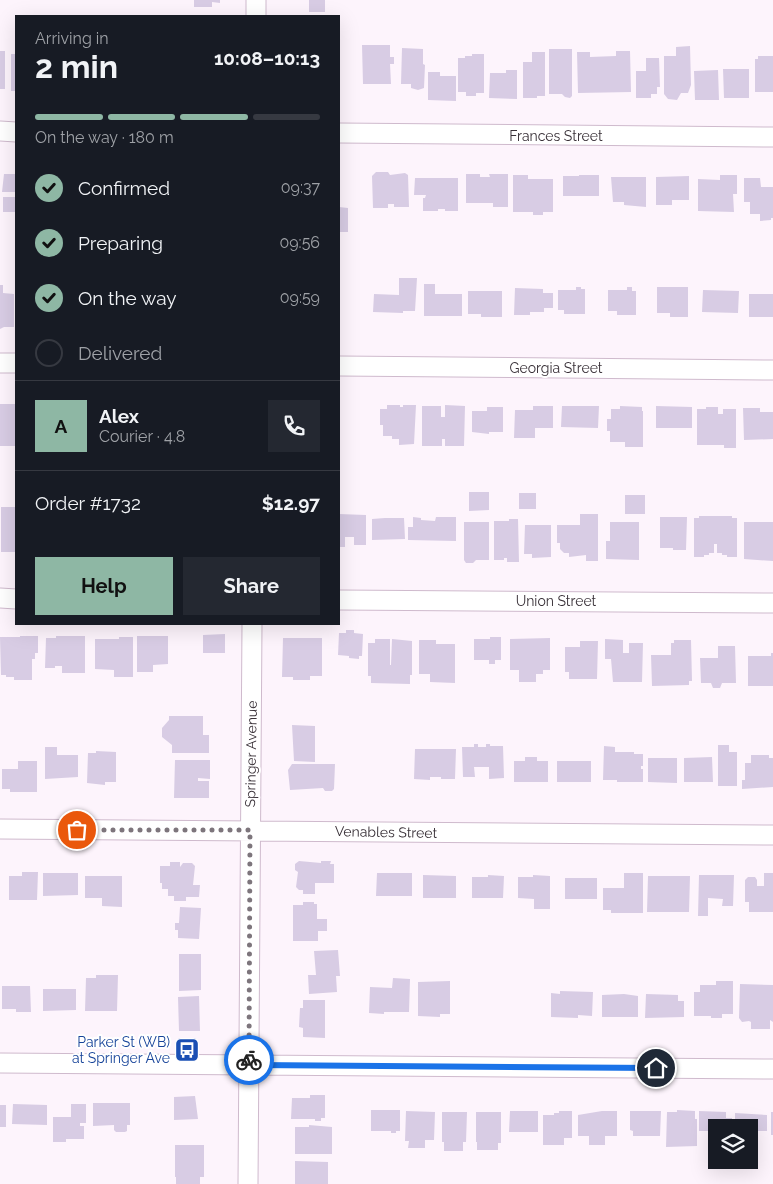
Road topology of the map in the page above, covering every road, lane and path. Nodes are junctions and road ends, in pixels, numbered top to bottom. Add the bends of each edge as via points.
1 (256, 0) edge
2 (256, 15) edge
3 (0, 132) edge
4 (15, 132) edge
5 (340, 133) edge
6 (773, 138) edge
7 (0, 363) edge
8 (15, 364) edge
9 (340, 366) edge
10 (773, 370) edge
11 (0, 598) edge
12 (15, 598) edge
13 (340, 600) edge
14 (773, 603) edge
15 (252, 625) edge
16 (0, 829) edge
17 (250, 830) junction
18 (773, 835) edge
19 (0, 1063) edge
20 (248, 1065) junction
21 (773, 1069) edge
22 (248, 1184) edge

1 - 2 street
3 - 4 street
5 - 6 street, Frances Street
7 - 8 street
9 - 10 street, Georgia Street
11 - 12 street
13 - 14 street, Union Street
15 - 17 street, Springer Avenue
16 - 17 street, Venables Street
17 - 18 street, Venables Street
17 - 20 street, Springer Avenue
19 - 20 street
20 - 21 street
20 - 22 street, Springer Avenue

